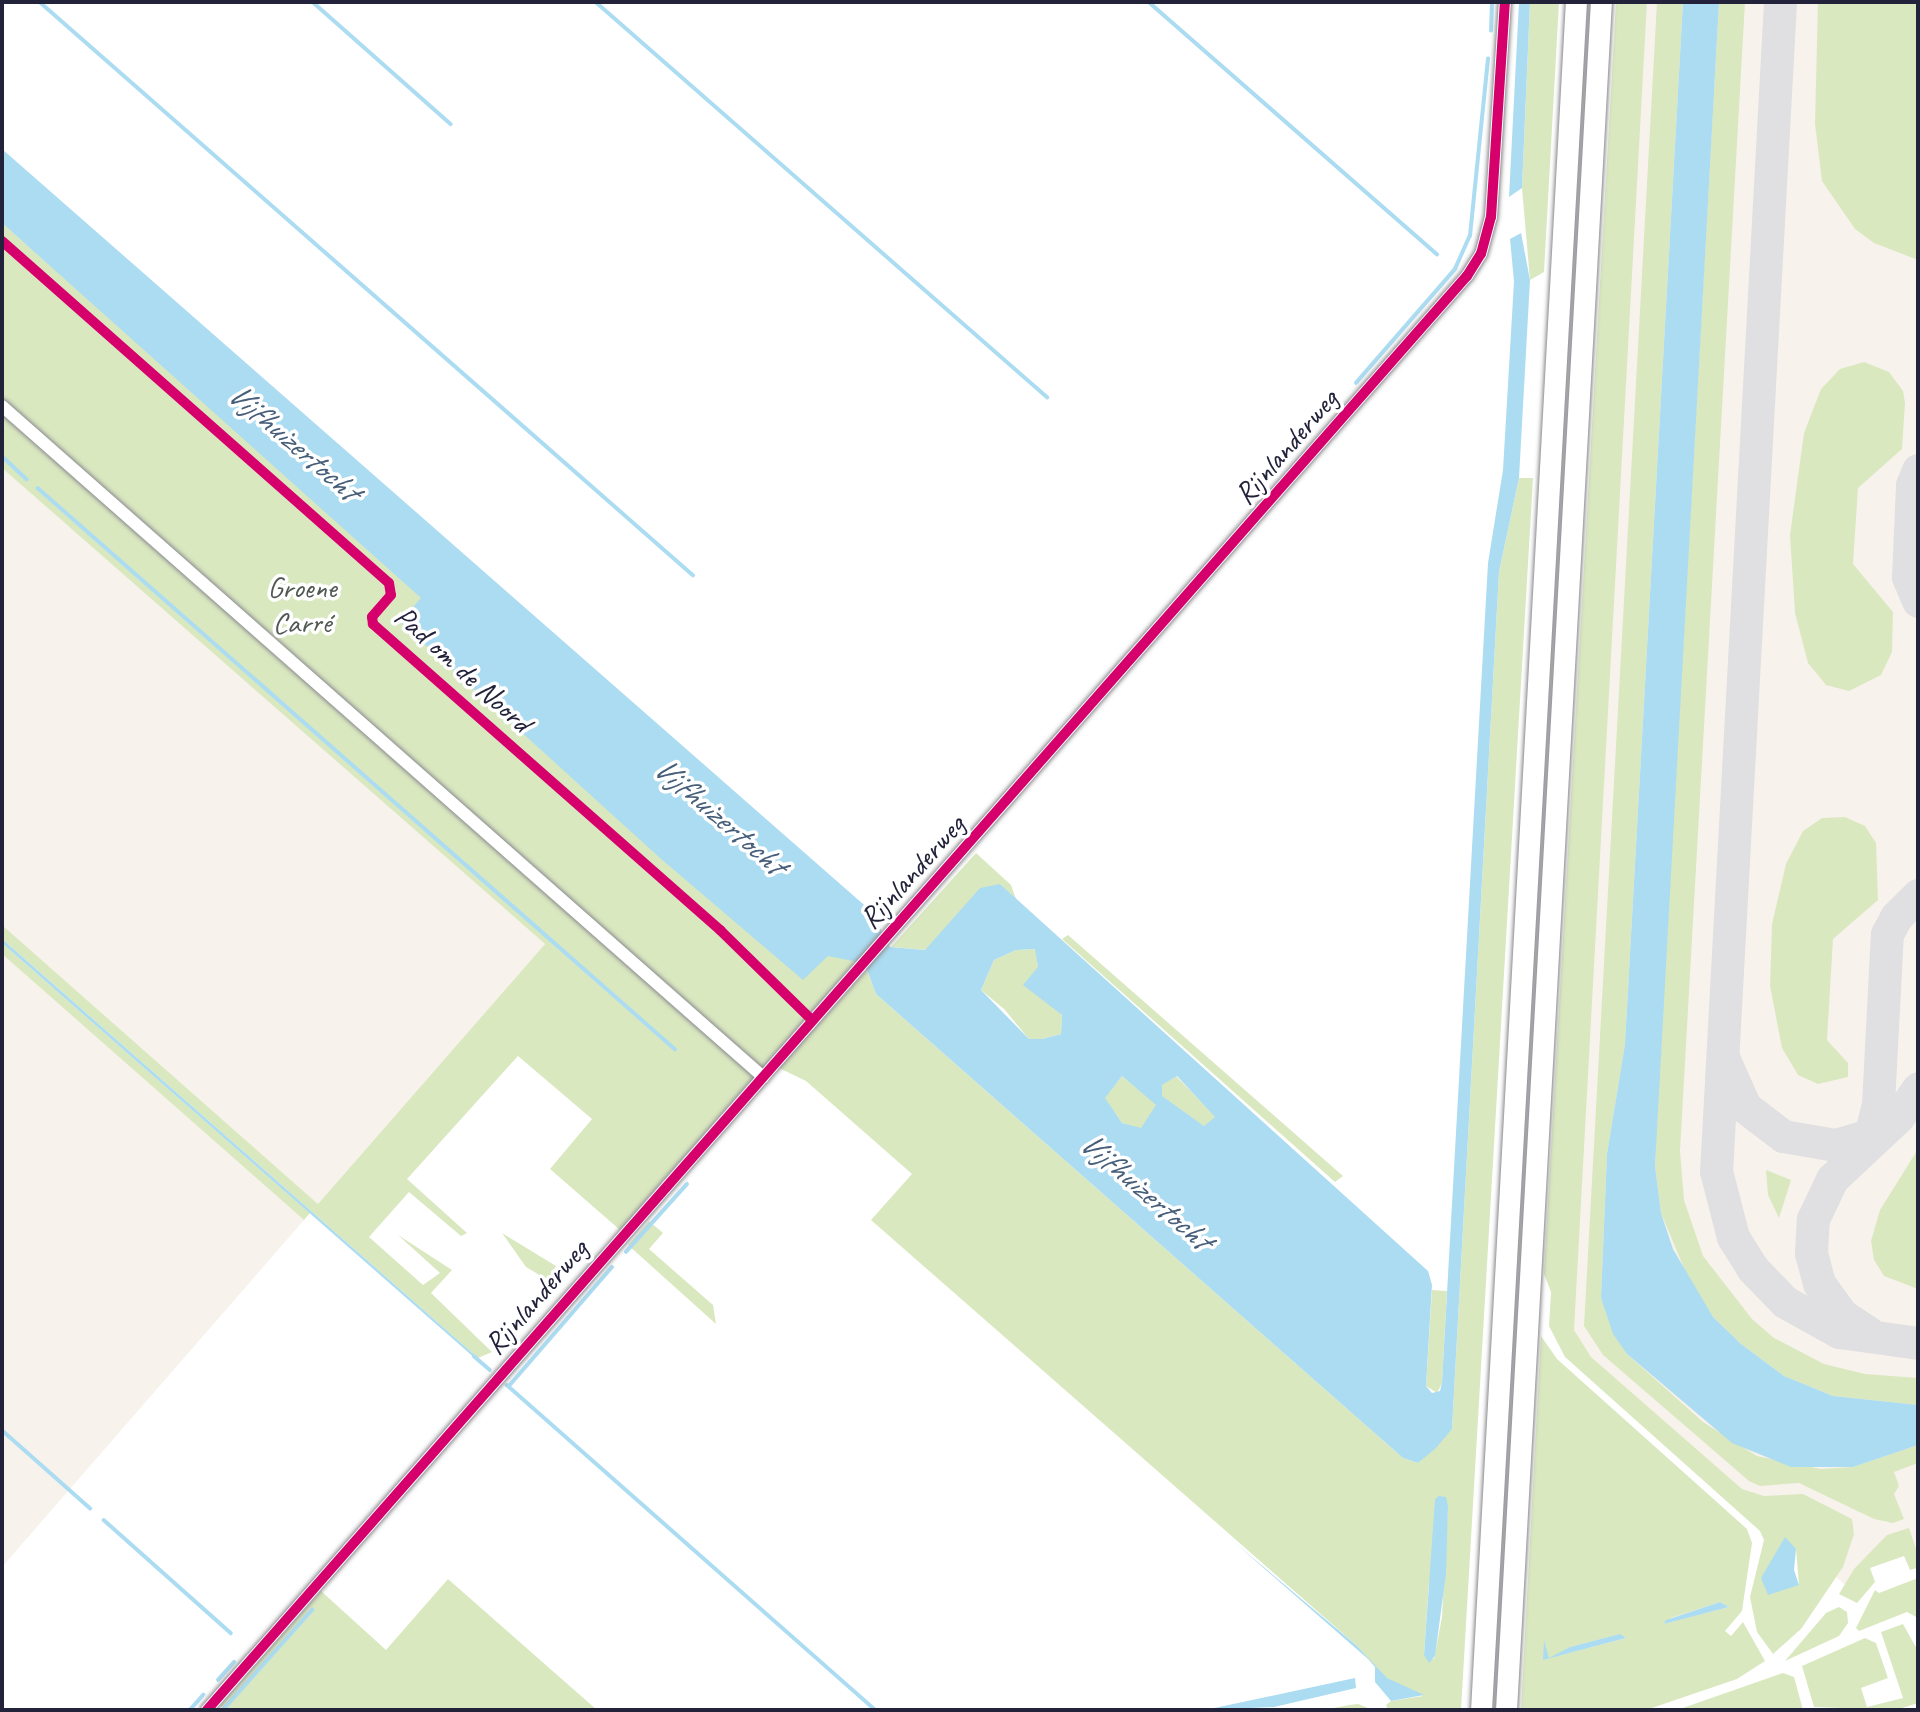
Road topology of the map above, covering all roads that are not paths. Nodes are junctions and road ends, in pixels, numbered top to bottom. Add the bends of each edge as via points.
1 (1505, 2) edge
2 (1576, 2) edge
3 (1601, 2) edge
4 (2, 407) edge
5 (763, 1077) junction
6 (207, 1710) edge
7 (1481, 1710) edge
8 (1506, 1710) edge

1 - 5 street, Rijnlanderweg via 1490,218 1480,254 1467,276
2 - 7 highway
3 - 8 highway
4 - 5 street
5 - 6 street, Rijnlanderweg

